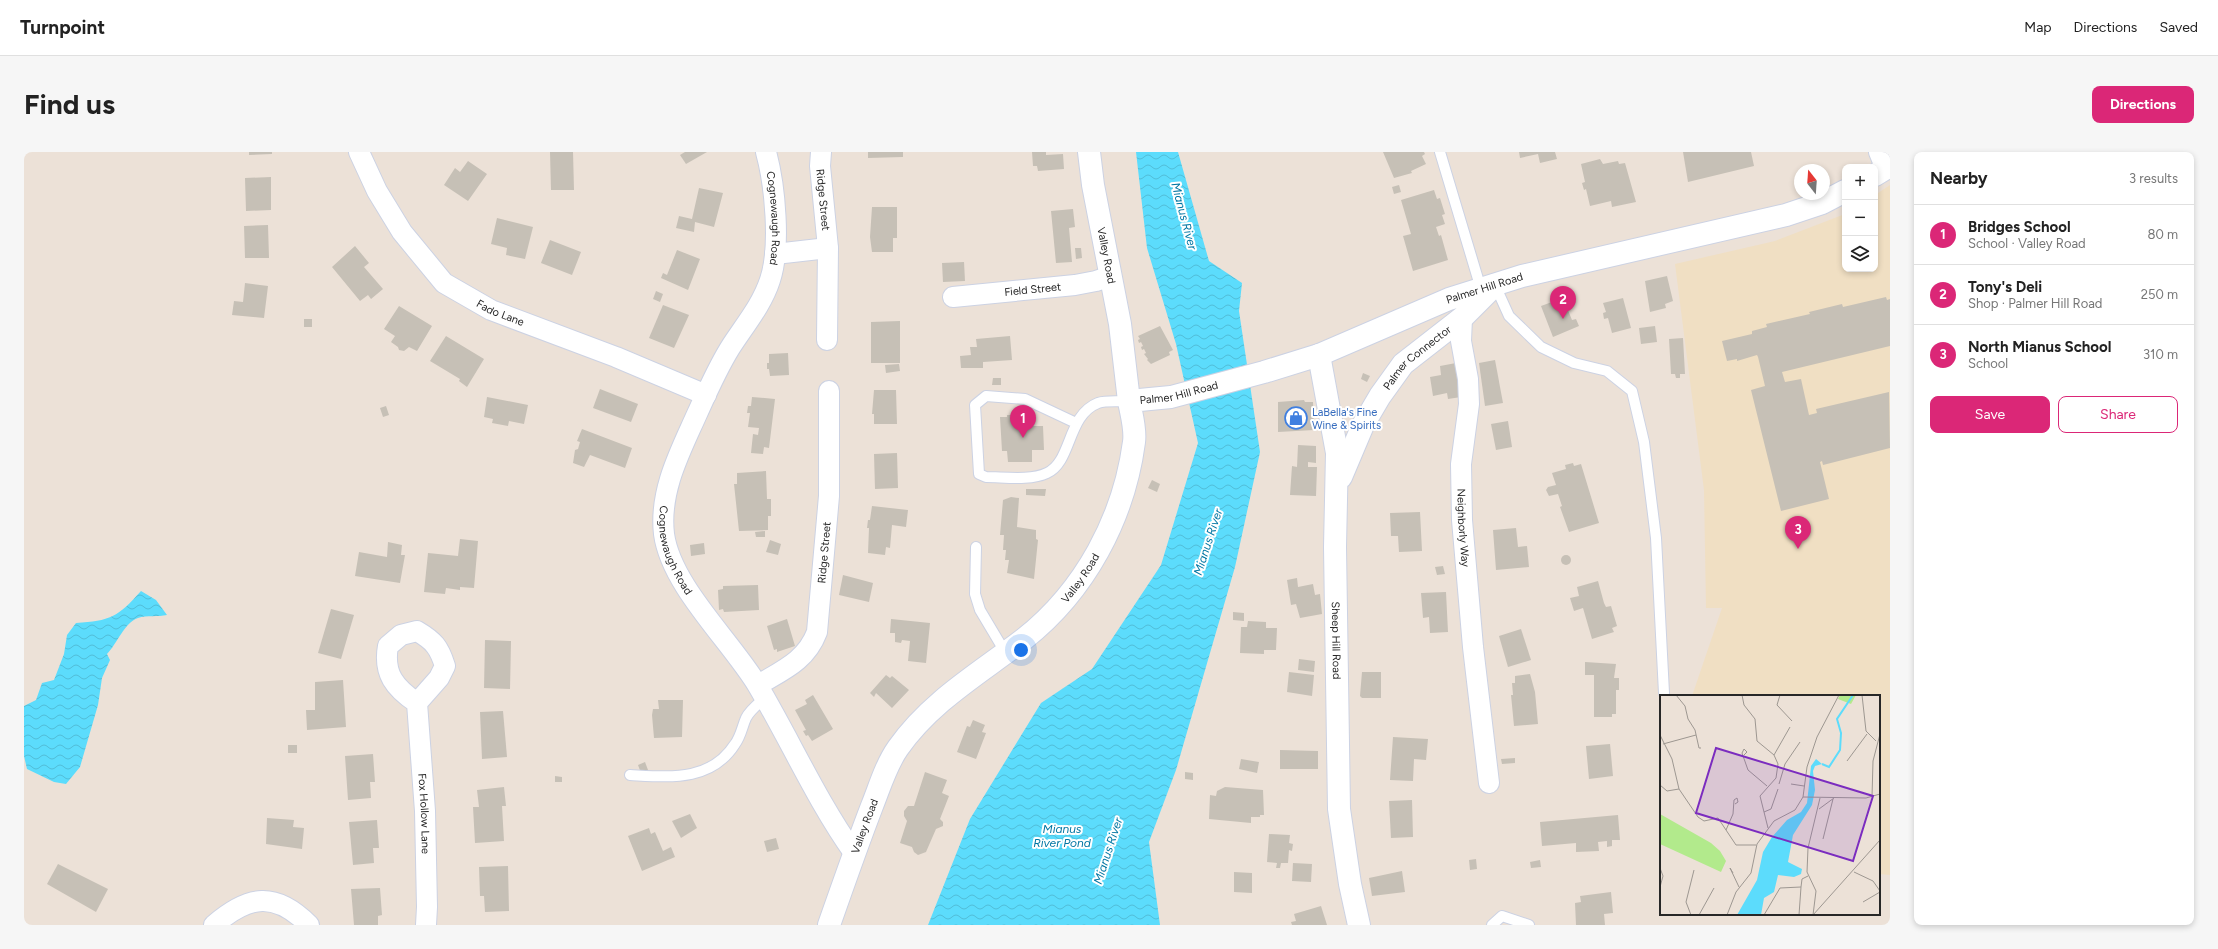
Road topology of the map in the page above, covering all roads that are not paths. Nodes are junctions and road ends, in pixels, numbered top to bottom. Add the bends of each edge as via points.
1 (359, 152) edge
2 (766, 152) edge
3 (821, 152) edge
4 (1089, 152) edge
5 (1440, 152) edge
6 (1842, 193) edge
7 (828, 248) junction
8 (775, 254) junction
9 (1111, 276) junction
10 (1488, 287) junction
11 (953, 297) dead end
12 (1462, 318) junction
13 (827, 340) dead end
14 (1319, 355) junction
15 (829, 391) dead end
16 (706, 394) junction
17 (1129, 401) junction
18 (1076, 424) junction
19 (1336, 489) junction
20 (976, 547) dead end
21 (1005, 652) junction
22 (761, 692) junction
23 (1664, 693) dead end
24 (417, 703) dead end
25 (630, 775) dead end
26 (1489, 783) dead end
27 (854, 853) junction
28 (214, 925) edge
29 (309, 925) edge
30 (426, 925) edge
31 (829, 925) edge
32 (1359, 925) edge
33 (1492, 925) edge
34 (1529, 925) edge

1 - 16 street, Fado Lane via 377,191 402,232 444,283 491,310
2 - 8 street, Cognewaugh Road via 773,178
3 - 7 street, Ridge Street via 820,166
4 - 9 main road, Valley Road
5 - 10 lane
6 - 10 main road, Palmer Hill Road via 1786,215 1522,276
7 - 8 street
7 - 13 street, Ridge Street
8 - 16 street, Cognewaugh Road via 770,280 760,302 730,349
9 - 11 street, Field Street via 1075,285
9 - 17 main road, Valley Road via 1120,324
10 - 12 main road
10 - 14 main road, Palmer Hill Road via 1414,312
10 - 23 lane via 1509,316 1541,347 1574,363 1607,371 1632,391 1644,442 1656,538
12 - 19 main road, Palmer Connector via 1403,364 1363,425
12 - 26 street, Neighborly Way via 1461,341 1468,379 1469,404 1461,464 1462,520 1473,647
14 - 17 main road, Palmer Hill Road via 1171,397
14 - 19 main road, Sheep Hill Road via 1337,453
15 - 22 street, Ridge Street via 830,496 818,632 812,646
16 - 22 street, Cognewaugh Road via 675,463 665,500 664,533 669,553 689,591
17 - 18 lane via 1099,403 1089,409
17 - 21 main road, Valley Road via 1134,440 1120,502 1106,536 1090,566 1062,605
18 - 18 lane via 1024,399 986,396 975,405 979,474 986,477 1038,476 1048,472 1058,465
19 - 32 main road, Sheep Hill Road via 1339,809
20 - 21 lane via 975,594 980,610
21 - 27 main road, Valley Road via 964,682 920,720 897,749 887,767
22 - 25 lane via 735,745 713,766 694,774 673,778
22 - 27 street, Cognewaugh Road via 834,824
24 - 30 street, Fox Hollow Lane via 425,826
27 - 31 main road, Valley Road
28 - 29 street via 240,906 265,901 289,908
33 - 34 lane via 1502,916

